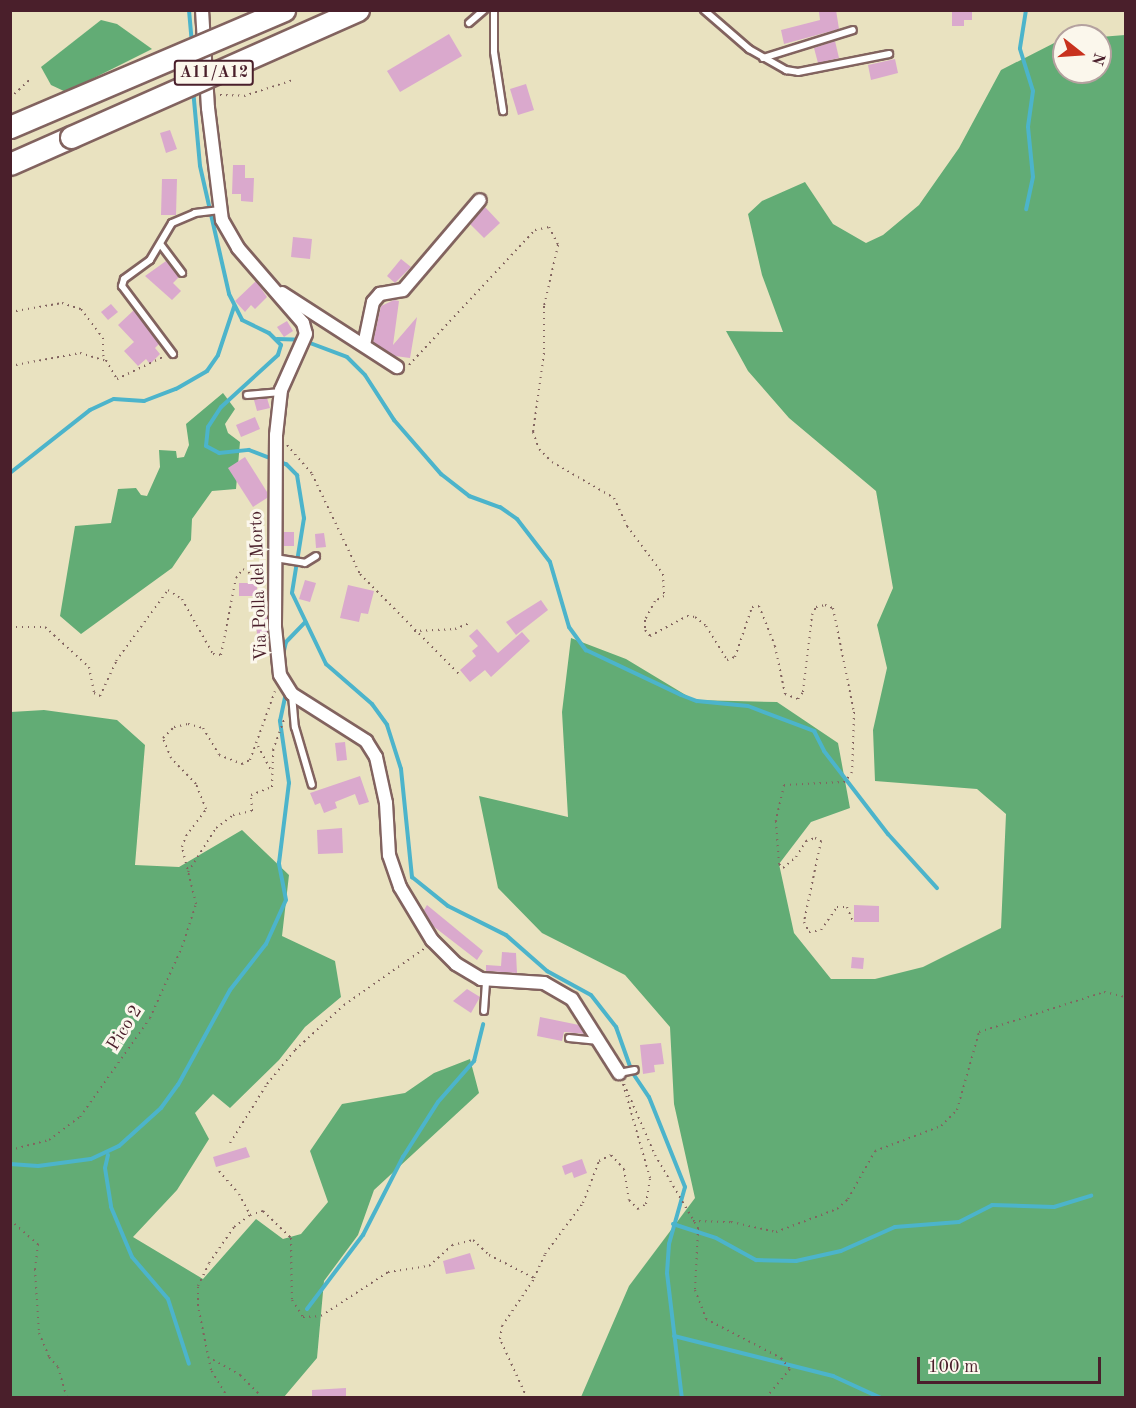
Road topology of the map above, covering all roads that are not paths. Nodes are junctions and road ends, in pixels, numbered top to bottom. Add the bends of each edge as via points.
1 (202, 10) edge
2 (284, 10) edge
3 (358, 10) edge
4 (484, 10) edge
5 (494, 10) edge
6 (704, 10) edge
7 (469, 23) dead end
8 (853, 30) dead end
9 (889, 54) dead end
10 (764, 58) junction
11 (503, 111) dead end
12 (10, 127) edge
13 (10, 164) edge
14 (480, 200) dead end
15 (219, 210) junction
16 (160, 245) junction
17 (182, 273) dead end
18 (276, 289) junction
19 (364, 345) junction
20 (172, 352) road end
21 (397, 367) road end
22 (280, 392) junction
23 (247, 396) dead end
24 (316, 556) dead end
25 (275, 561) junction
26 (291, 693) junction
27 (312, 785) dead end
28 (486, 980) junction
29 (484, 1011) dead end
30 (569, 1038) dead end
31 (602, 1042) junction
32 (635, 1070) dead end
33 (622, 1072) joint

1 - 15 street, Via Polla del Morto
2 - 12 highway, A11/A12, bridge
3 - 13 highway, A11/A12, bridge
4 - 7 lane
5 - 11 lane via 494,52
6 - 10 lane
8 - 10 lane
9 - 10 lane via 798,72
14 - 19 street via 404,290 380,294 373,302
15 - 16 lane via 172,223
15 - 18 street, Via Polla del Morto via 238,248
16 - 17 lane
16 - 20 lane via 122,286
18 - 19 street
18 - 22 street, Via Polla del Morto via 303,324 305,340
19 - 21 street
22 - 23 lane
22 - 25 street, Via Polla del Morto
24 - 25 lane via 302,563
25 - 26 street, Via Polla del Morto via 280,675
26 - 27 lane
26 - 28 street, Via Polla del Morto via 366,741 376,757 386,803 389,855 400,887 434,942 456,964
28 - 29 lane
28 - 31 street, Via Polla del Morto via 543,983 572,999
30 - 31 lane
31 - 33 street, Via Polla del Morto
32 - 33 lane

